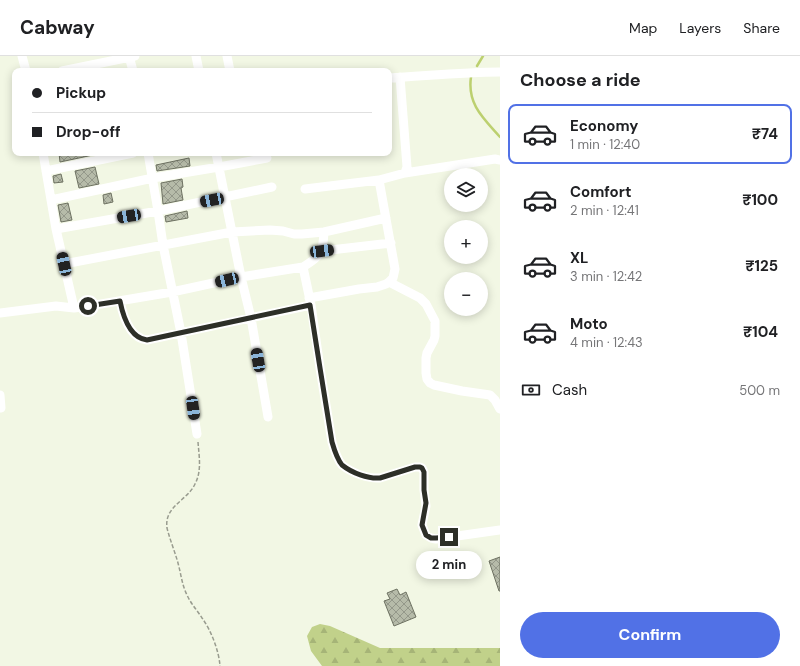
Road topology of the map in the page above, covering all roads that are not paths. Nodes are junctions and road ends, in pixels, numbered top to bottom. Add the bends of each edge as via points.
1 (22, 56) edge
2 (131, 56) edge
3 (196, 56) edge
4 (227, 56) edge
5 (25, 68) edge
6 (76, 68) edge
7 (132, 68) edge
8 (198, 68) edge
9 (229, 68) edge
10 (500, 72) edge
11 (400, 77) junction
12 (392, 78) edge
13 (44, 156) edge
14 (118, 156) edge
15 (149, 156) edge
16 (217, 156) edge
17 (266, 158) dead end
18 (500, 160) edge
19 (219, 167) junction
20 (46, 171) junction
21 (405, 173) junction
22 (153, 178) junction
23 (379, 180) junction
24 (272, 187) dead end
25 (305, 189) dead end
26 (225, 198) junction
27 (52, 200) junction
28 (158, 211) junction
29 (386, 218) junction
30 (56, 229) junction
31 (232, 232) junction
32 (324, 232) junction
33 (391, 243) junction
34 (163, 245) junction
35 (322, 251) junction
36 (64, 264) junction
37 (303, 266) junction
38 (241, 276) junction
39 (389, 282) junction
40 (172, 292) junction
41 (120, 301) junction
42 (310, 302) junction
43 (74, 308) junction
44 (0, 313) edge
45 (250, 318) junction
46 (180, 334) junction
47 (0, 395) edge
48 (1, 408) dead end
49 (500, 409) edge
50 (268, 417) dead end
51 (197, 434) road end
52 (500, 530) edge

1 - 5 street
2 - 6 street
2 - 7 street
3 - 8 street
4 - 9 street
10 - 11 street
11 - 12 street
11 - 21 street via 407,167
13 - 20 street
14 - 20 street
15 - 22 street
16 - 19 street
17 - 19 street
18 - 21 street
19 - 22 street
19 - 26 street
20 - 27 street
21 - 23 street
22 - 27 street
22 - 28 street
23 - 25 street
23 - 29 street
24 - 26 street
26 - 28 street
26 - 31 street
27 - 30 street
28 - 30 street
28 - 34 street
29 - 32 street
29 - 33 street
30 - 36 street
31 - 32 street
31 - 34 street
31 - 38 street
32 - 35 street
33 - 35 street
33 - 39 street via 395,269
34 - 36 street
34 - 40 street
35 - 37 street via 318,257
36 - 43 street
37 - 38 street
37 - 42 street
38 - 40 street
38 - 45 street
39 - 42 street
39 - 49 street via 420,298 435,321 435,336 426,358 426,374 430,383 487,394 493,397
40 - 41 street
40 - 46 street
41 - 43 street
41 - 46 street via 127,322 138,337 147,340
42 - 45 street
42 - 52 street via 332,442 342,464 368,478 380,478 415,467 422,468 426,503 422,525 426,535 431,538
43 - 44 street via 56,306
45 - 46 street
45 - 50 street
46 - 51 street
47 - 48 street

